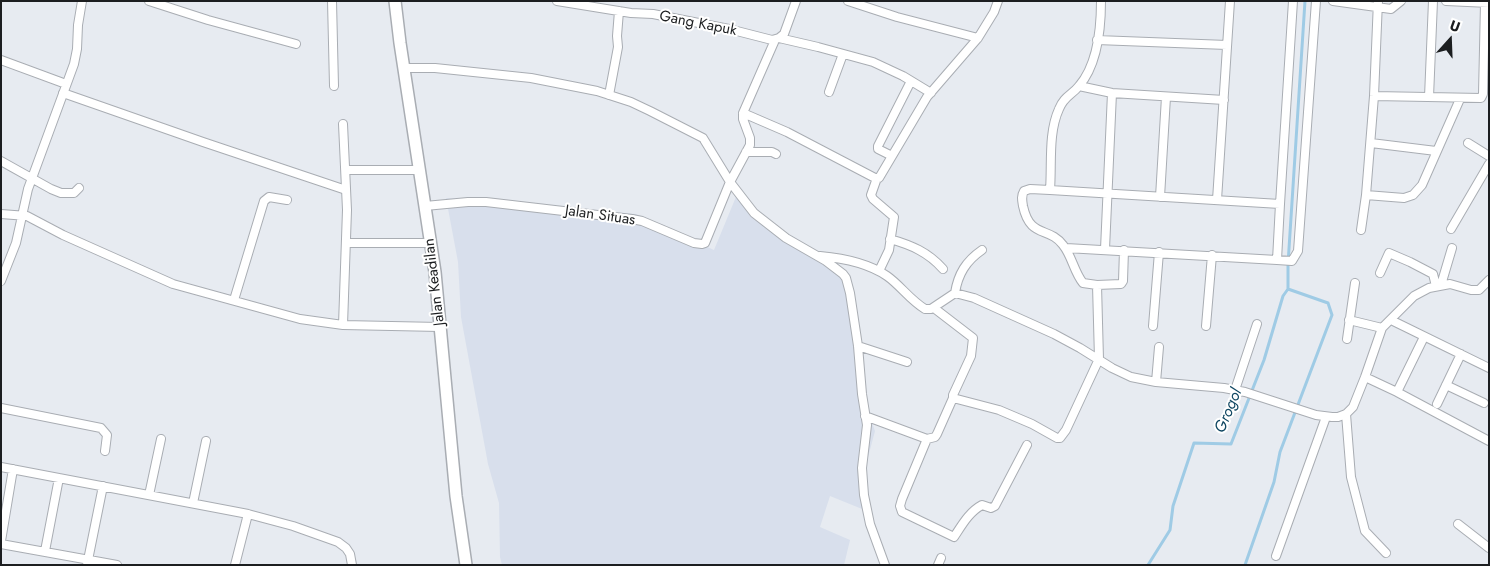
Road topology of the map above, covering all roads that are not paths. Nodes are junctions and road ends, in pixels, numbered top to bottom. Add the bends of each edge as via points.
1 (82, 1) edge
2 (149, 1) edge
3 (332, 1) edge
4 (395, 1) edge
5 (557, 1) edge
6 (796, 1) edge
7 (848, 1) edge
8 (998, 1) edge
9 (1101, 1) edge
10 (1230, 1) edge
11 (1293, 1) edge
12 (1316, 1) edge
13 (1333, 1) edge
14 (1401, 1) edge
15 (1433, 1) edge
16 (1446, 1) edge
17 (862, 3) edge
18 (1487, 3) edge
19 (1378, 4) edge
20 (619, 11) junction
21 (978, 38) junction
22 (777, 39) junction
23 (1097, 40) junction
24 (296, 44) dead end
25 (1227, 45) junction
26 (843, 54) junction
27 (1, 60) edge
28 (404, 68) junction
29 (911, 81) junction
30 (66, 84) junction
31 (334, 86) dead end
32 (1079, 86) junction
33 (829, 92) dead end
34 (931, 92) junction
35 (63, 93) junction
36 (1112, 93) junction
37 (609, 95) junction
38 (1374, 96) junction
39 (1166, 97) junction
40 (1429, 97) junction
41 (1460, 98) junction
42 (1224, 100) junction
43 (744, 112) junction
44 (343, 124) dead end
45 (1372, 143) junction
46 (1468, 143) dead end
47 (1436, 151) junction
48 (746, 152) junction
49 (776, 154) dead end
50 (892, 156) junction
51 (1489, 156) edge
52 (1, 161) edge
53 (1489, 164) edge
54 (346, 170) junction
55 (419, 170) junction
56 (32, 177) junction
57 (877, 178) junction
58 (730, 182) junction
59 (79, 188) dead end
60 (346, 190) junction
61 (1050, 190) junction
62 (1106, 194) junction
63 (1366, 195) junction
64 (1160, 197) junction
65 (287, 200) dead end
66 (1217, 200) junction
67 (1280, 204) junction
68 (425, 206) junction
69 (1, 214) edge
70 (22, 214) junction
71 (1452, 229) dead end
72 (1361, 230) dead end
73 (890, 239) junction
74 (431, 242) junction
75 (347, 243) junction
76 (1066, 248) junction
77 (1452, 248) dead end
78 (1105, 249) junction
79 (982, 250) dead end
80 (1124, 250) junction
81 (1159, 252) junction
82 (816, 255) junction
83 (1212, 255) junction
84 (1277, 260) junction
85 (943, 269) dead end
86 (879, 272) junction
87 (1380, 273) dead end
88 (1489, 280) edge
89 (1, 281) edge
90 (1355, 283) dead end
91 (1096, 285) junction
92 (1438, 286) junction
93 (955, 293) junction
94 (234, 300) junction
95 (934, 308) junction
96 (1350, 320) junction
97 (1390, 320) junction
98 (1257, 324) dead end
99 (344, 325) junction
100 (1153, 326) dead end
101 (1206, 326) dead end
102 (440, 327) junction
103 (1382, 328) junction
104 (1424, 337) junction
105 (1347, 340) dead end
106 (858, 346) junction
107 (1159, 347) dead end
108 (1461, 354) junction
109 (1099, 359) junction
110 (906, 362) dead end
111 (1489, 368) edge
112 (1365, 377) junction
113 (1156, 382) junction
114 (1446, 385) junction
115 (1236, 390) junction
116 (1397, 392) junction
117 (954, 398) junction
118 (1484, 403) dead end
119 (1437, 404) dead end
120 (1, 408) edge
121 (1346, 414) junction
122 (865, 416) junction
123 (1326, 416) junction
124 (161, 439) dead end
125 (927, 439) junction
126 (206, 440) dead end
127 (1489, 441) edge
128 (1027, 445) dead end
129 (105, 452) dead end
130 (1, 467) edge
131 (13, 469) junction
132 (59, 478) junction
133 (103, 486) junction
134 (149, 495) junction
135 (193, 503) junction
136 (248, 514) junction
137 (1458, 524) dead end
138 (1, 543) edge
139 (1489, 548) edge
140 (44, 551) junction
141 (1386, 553) dead end
142 (1276, 556) dead end
143 (88, 562) edge
144 (117, 565) edge
145 (235, 565) edge
146 (352, 565) edge
147 (466, 565) edge
148 (885, 565) edge

1 - 30 street via 76,56
2 - 24 street
3 - 31 street
4 - 28 main road, Jalan Keadilan
5 - 20 street, Gang Kapuk
6 - 22 street via 784,34
7 - 17 street
8 - 21 street
9 - 23 street
10 - 25 street
11 - 67 street
12 - 84 street via 1298,251 1295,258
13 - 19 street
14 - 19 street via 1394,8
15 - 40 street
16 - 18 street
17 - 21 street via 897,17
18 - 41 street via 1482,97
19 - 38 street
20 - 22 street, Gang Kapuk via 653,14
20 - 37 street via 618,47
21 - 34 street
22 - 26 street, Gang Kapuk
22 - 43 street
23 - 25 street
23 - 32 street via 1091,66
25 - 42 street
26 - 29 street, Gang Kapuk via 873,62
26 - 33 street
27 - 30 street
28 - 37 street via 532,78
28 - 55 main road, Jalan Keadilan
29 - 34 street, Gang Kapuk
29 - 50 street via 878,146 881,152
30 - 35 street
32 - 36 street
32 - 61 street via 1065,98 1056,116
34 - 50 street
35 - 56 street
35 - 60 street
36 - 39 street
36 - 62 street
37 - 58 street via 650,110 703,138
38 - 40 street
38 - 45 street
39 - 42 street
39 - 64 street
40 - 41 street
41 - 47 street
42 - 66 street
43 - 48 street via 743,119 750,138
43 - 57 street
44 - 54 street
45 - 47 street
45 - 63 street
46 - 51 street
47 - 63 street via 1422,185 1409,198
48 - 49 street
48 - 58 street
50 - 57 street
52 - 56 street
53 - 71 street
54 - 55 street
54 - 60 street
55 - 68 main road, Jalan Keadilan
56 - 59 street via 61,193 74,193
56 - 70 street
57 - 73 street via 871,195 894,217
58 - 68 street, Jalan Situas via 707,240 702,244 632,219 504,204 468,202
58 - 82 street via 761,220
60 - 75 street
61 - 62 street
61 - 76 street via 1024,191 1024,210 1031,226 1058,239
62 - 64 street
62 - 78 street
63 - 72 street
64 - 66 street
65 - 94 street via 269,197 264,201
66 - 67 street
67 - 84 street
68 - 74 main road, Jalan Keadilan
69 - 70 street
70 - 89 street via 16,243
70 - 94 street via 158,278
73 - 85 street via 920,250
73 - 86 street via 888,254
74 - 75 street
74 - 102 main road, Jalan Keadilan
75 - 99 street
76 - 78 street
76 - 91 street via 1081,282
77 - 92 street
78 - 80 street
79 - 93 street via 964,266
80 - 81 street
80 - 91 street via 1122,284
81 - 83 street
81 - 100 street
82 - 86 street via 849,260
82 - 106 street via 846,278
83 - 84 street
83 - 101 street
86 - 95 street via 925,309
87 - 92 street via 1390,253 1433,274
88 - 92 street via 1476,291 1450,284
90 - 96 street
91 - 109 street
92 - 97 street via 1414,296
93 - 95 street
93 - 109 street via 974,298 1047,331
94 - 99 street via 300,319
95 - 117 street via 973,338 970,356
96 - 103 street
96 - 105 street
97 - 103 street
97 - 104 street
98 - 115 street
99 - 102 street
102 - 147 main road, Jalan Keadilan
103 - 112 street
104 - 108 street
104 - 116 street
106 - 110 street
106 - 122 street
107 - 113 street
108 - 111 street
108 - 114 street
109 - 113 street via 1123,374
109 - 117 street via 1060,438 999,410
112 - 116 street
112 - 121 street via 1356,401
113 - 115 street
114 - 118 street
114 - 119 street
115 - 123 street
116 - 127 street
117 - 125 street via 937,434
120 - 129 street via 101,428 107,435
121 - 123 street
121 - 141 street via 1351,477 1365,532
122 - 125 street
122 - 148 street via 864,495 870,524
123 - 142 street
124 - 134 street
125 - 128 street via 900,506 902,512 954,537 976,508 995,506
126 - 135 street
130 - 131 street
131 - 132 street
131 - 138 street
132 - 133 street
132 - 140 street
133 - 134 street
133 - 143 street
134 - 135 street
135 - 136 street
136 - 145 street
136 - 146 street via 338,542 350,554
137 - 139 street
138 - 140 street
140 - 143 street
143 - 144 street

